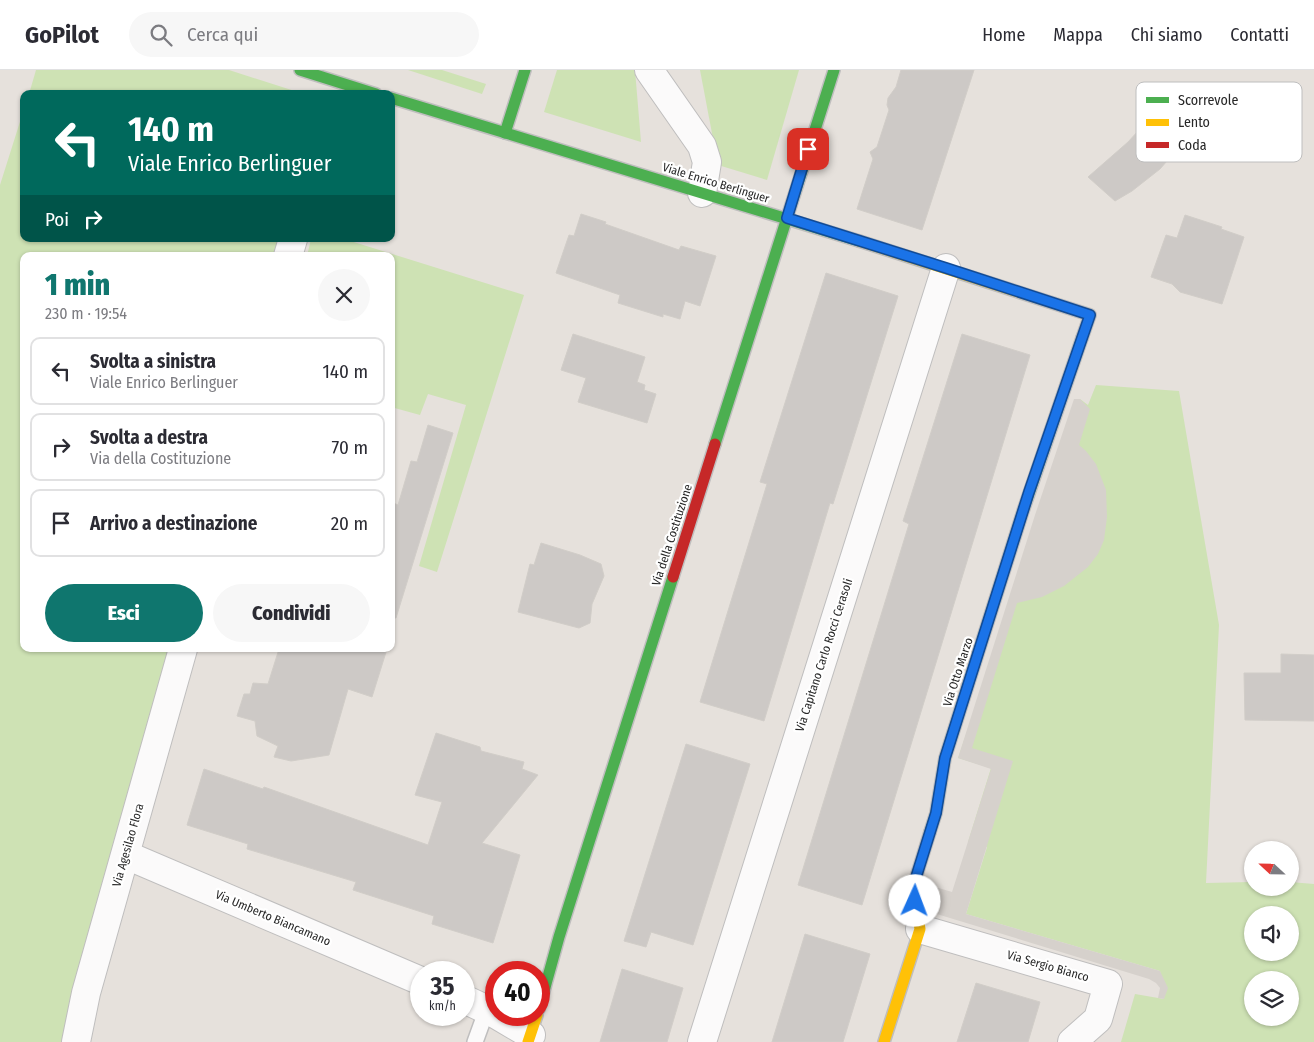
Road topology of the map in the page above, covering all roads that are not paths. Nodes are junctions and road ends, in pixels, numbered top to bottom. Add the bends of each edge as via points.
1 (300, 70) edge
2 (525, 70) edge
3 (649, 70) edge
4 (834, 70) edge
5 (333, 88) edge
6 (347, 90) edge
7 (395, 99) edge
8 (505, 133) junction
9 (702, 193) junction
10 (787, 218) junction
11 (946, 268) junction
12 (1090, 315) joint
13 (182, 652) edge
14 (126, 855) junction
15 (920, 929) junction
16 (550, 970) edge
17 (410, 976) edge
18 (485, 1012) edge
19 (76, 1042) edge
20 (475, 1042) edge
21 (702, 1042) edge
22 (884, 1042) edge
23 (1072, 1042) edge

1 - 5 street
2 - 8 street
3 - 9 street via 702,146 707,162
4 - 10 street, Via della Costituzione
5 - 6 street
7 - 8 street, Viale Enrico Berlinguer
8 - 9 street, Viale Enrico Berlinguer
9 - 10 street, Viale Enrico Berlinguer
10 - 11 street, Viale Enrico Berlinguer
10 - 16 street, Via della Costituzione
11 - 12 street, Viale Enrico Berlinguer
11 - 21 street, Via Capitano Carlo Rocci Cerasoli
12 - 15 street, Via Otto Marzo via 1029,492 945,758 936,813 913,887
13 - 14 street, Via Agesilao Flora
14 - 17 street, Via Umberto Biancamano
14 - 19 street, Via Agesilao Flora via 86,993
15 - 22 street, Via Otto Marzo
15 - 23 street, Via Sergio Bianco via 1108,984 1098,1019
18 - 20 lane

